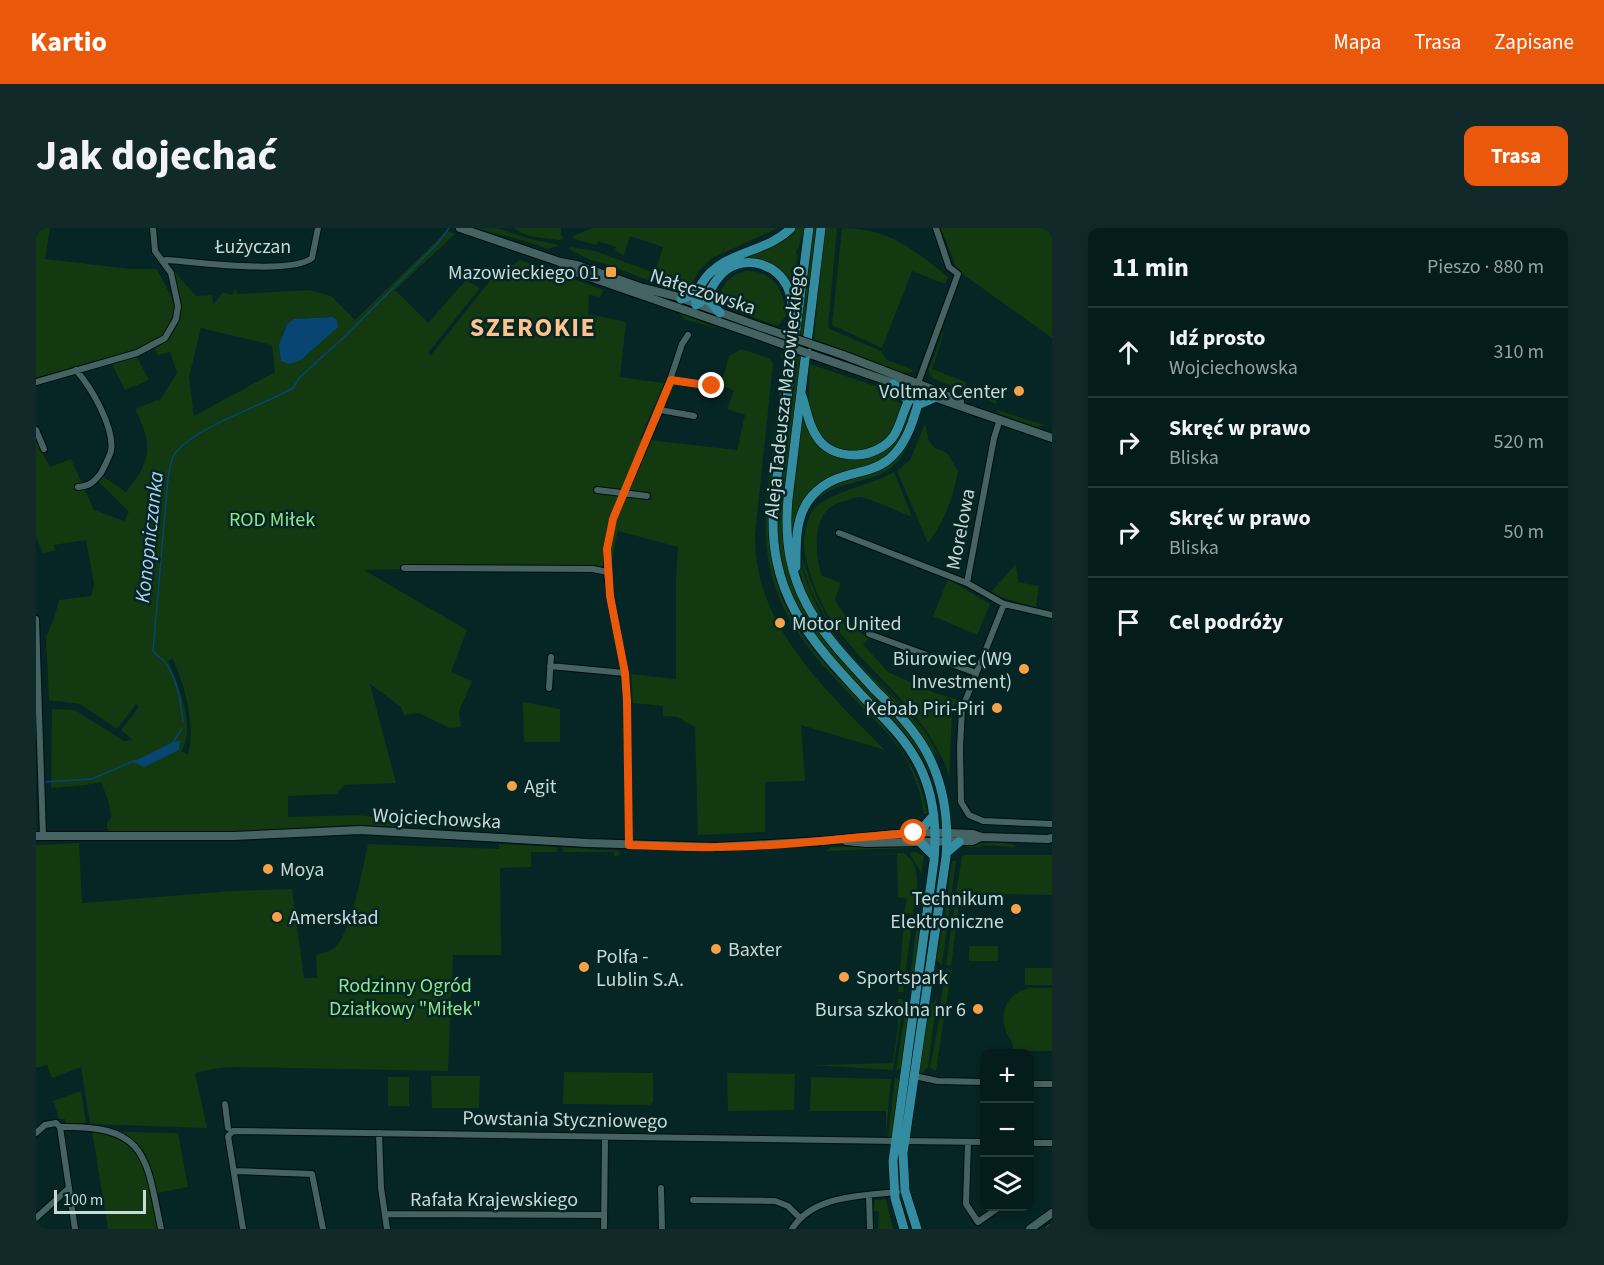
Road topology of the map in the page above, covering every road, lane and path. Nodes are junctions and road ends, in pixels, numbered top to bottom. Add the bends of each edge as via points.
1 (153, 228) edge
2 (318, 228) edge
3 (460, 228) edge
4 (790, 228) edge
5 (809, 228) edge
6 (821, 228) edge
7 (936, 228) edge
8 (162, 261) junction
9 (560, 262) junction
10 (696, 293) junction
11 (707, 298) junction
12 (681, 299) junction
13 (695, 309) junction
14 (720, 314) junction
15 (760, 332) junction
16 (796, 332) junction
17 (688, 335) dead end
18 (76, 370) junction
19 (671, 380) junction
20 (36, 382) edge
21 (893, 384) junction
22 (712, 386) dead end
23 (917, 387) junction
24 (801, 391) junction
25 (934, 398) junction
26 (908, 401) junction
27 (918, 405) junction
28 (968, 407) junction
29 (660, 410) junction
30 (694, 416) dead end
31 (1000, 419) junction
32 (36, 430) edge
33 (1052, 438) edge
34 (44, 449) dead end
35 (78, 487) dead end
36 (597, 490) dead end
37 (624, 493) junction
38 (647, 496) dead end
39 (839, 533) dead end
40 (404, 567) dead end
41 (607, 572) junction
42 (795, 579) junction
43 (967, 583) junction
44 (1004, 604) junction
45 (1052, 615) edge
46 (36, 619) edge
47 (869, 634) dead end
48 (551, 657) dead end
49 (550, 666) junction
50 (625, 673) junction
51 (976, 673) junction
52 (549, 688) dead end
53 (37, 704) edge
54 (934, 815) junction
55 (1052, 824) edge
56 (40, 836) edge
57 (919, 836) junction
58 (935, 837) junction
59 (947, 837) junction
60 (981, 837) junction
61 (1051, 839) edge
62 (959, 842) junction
63 (629, 845) junction
64 (946, 853) junction
65 (934, 856) junction
66 (914, 1076) junction
67 (980, 1082) edge
68 (1034, 1084) edge
69 (1052, 1084) edge
70 (225, 1104) dead end
71 (60, 1127) junction
72 (231, 1130) junction
73 (36, 1133) edge
74 (379, 1133) junction
75 (605, 1137) junction
76 (900, 1141) junction
77 (968, 1142) junction
78 (980, 1142) edge
79 (1034, 1143) edge
80 (1052, 1143) edge
81 (234, 1171) junction
82 (69, 1188) junction
83 (661, 1188) dead end
84 (905, 1191) junction
85 (894, 1192) junction
86 (870, 1195) junction
87 (693, 1200) dead end
88 (994, 1211) edge
89 (1052, 1213) edge
90 (385, 1214) junction
91 (604, 1215) junction
92 (36, 1218) edge
93 (800, 1218) junction
94 (75, 1229) edge
95 (161, 1229) edge
96 (243, 1229) edge
97 (323, 1229) edge
98 (387, 1229) edge
99 (604, 1229) edge
100 (662, 1229) edge
101 (792, 1229) edge
102 (870, 1229) edge
103 (904, 1229) edge
104 (917, 1229) edge
105 (1030, 1229) edge

1 - 8 street via 155,251
2 - 8 street, Łużyczan via 312,258 300,263 258,266
3 - 9 street, Nałęczowska
4 - 10 main road via 720,264
5 - 16 main road, Aleja Tadeusza Mazowieckiego
6 - 24 main road, Aleja Tadeusza Mazowieckiego
7 - 23 street via 949,267 958,274
8 - 18 street via 171,273 178,306 176,319 165,338 137,353
9 - 12 street, Nałęczowska
9 - 13 street, Nałęczowska via 575,272
10 - 12 main road
10 - 13 main road
11 - 13 main road
11 - 14 main road
11 - 16 main road via 714,282 732,267 764,265 787,286
12 - 13 street, Nałęczowska
13 - 14 street, Nałęczowska
13 - 15 street, Nałęczowska
14 - 15 street, Nałęczowska
15 - 21 street, Nałęczowska, bridge
15 - 23 street, Nałęczowska, bridge via 843,355
16 - 54 main road, Aleja Tadeusza Mazowieckiego via 773,515 780,575 793,609 813,641 911,751 924,777
17 - 19 street
18 - 20 street
18 - 35 street via 96,398 111,451 92,484
19 - 22 street
19 - 29 street
21 - 23 street, Nałęczowska
21 - 26 main road
23 - 25 street, Nałęczowska
23 - 26 main road
23 - 27 main road
23 - 28 street, Nałęczowska via 937,391
24 - 26 main road via 809,423 818,438 831,449 849,455 866,454 887,443 897,430
24 - 42 main road, Aleja Tadeusza Mazowieckiego via 787,516 788,548
25 - 27 main road
25 - 28 street, Nałęczowska
27 - 42 main road via 905,439 889,460 874,469 828,483 809,500 797,531
28 - 31 street, Nałęczowska
29 - 30 street
29 - 37 street
31 - 33 street, Nałęczowska
31 - 43 street, Morelowa
32 - 34 street
36 - 37 street
37 - 38 street
37 - 41 street via 610,530
39 - 43 street, Morelowa
40 - 41 street
41 - 50 street
42 - 59 main road, Aleja Tadeusza Mazowieckiego via 821,630 904,719 925,749 942,791
43 - 44 street
44 - 45 street
44 - 51 street
46 - 53 street
47 - 51 street
48 - 49 street
49 - 50 street
49 - 52 street
50 - 63 street
51 - 55 street via 961,717 962,806 972,818 983,821
53 - 56 street via 42,788
54 - 57 main road
54 - 58 main road, Aleja Tadeusza Mazowieckiego
56 - 63 street, Wojciechowska via 234,836 360,830
57 - 58 street, Wojciechowska
57 - 63 street, Wojciechowska via 716,848
57 - 65 main road
58 - 59 street, Wojciechowska
58 - 65 main road, Aleja Tadeusza Mazowieckiego
59 - 60 street, Wojciechowska
59 - 62 street, Wojciechowska
59 - 64 main road, Aleja Tadeusza Mazowieckiego
60 - 61 street, Wojciechowska
60 - 62 street, Wojciechowska via 973,842
62 - 64 main road
64 - 66 main road, Aleja Tadeusza Mazowieckiego
65 - 76 main road, Aleja Tadeusza Mazowieckiego
66 - 67 street
66 - 76 main road, Aleja Tadeusza Mazowieckiego
68 - 69 street
70 - 72 street
71 - 73 street via 49,1123
71 - 82 street
71 - 95 street via 100,1129 133,1144 149,1170
72 - 74 street, Powstania Styczniowego
72 - 81 street via 228,1136
74 - 75 street, Powstania Styczniowego
74 - 90 street
75 - 76 street, Powstania Styczniowego
75 - 91 street
76 - 77 street, Powstania Styczniowego
76 - 84 main road
76 - 85 main road via 893,1161
77 - 78 street, Powstania Styczniowego
77 - 88 street via 966,1204 978,1222
79 - 80 street
81 - 96 street
81 - 97 street via 312,1174
82 - 92 street
82 - 94 street
83 - 100 street
84 - 85 street
84 - 104 main road
85 - 86 street
85 - 103 main road
86 - 93 street via 822,1204
86 - 102 street
87 - 93 street via 775,1201 788,1206
89 - 105 street
90 - 91 street, Rafała Krajewskiego
90 - 98 street
91 - 99 street
93 - 101 street

